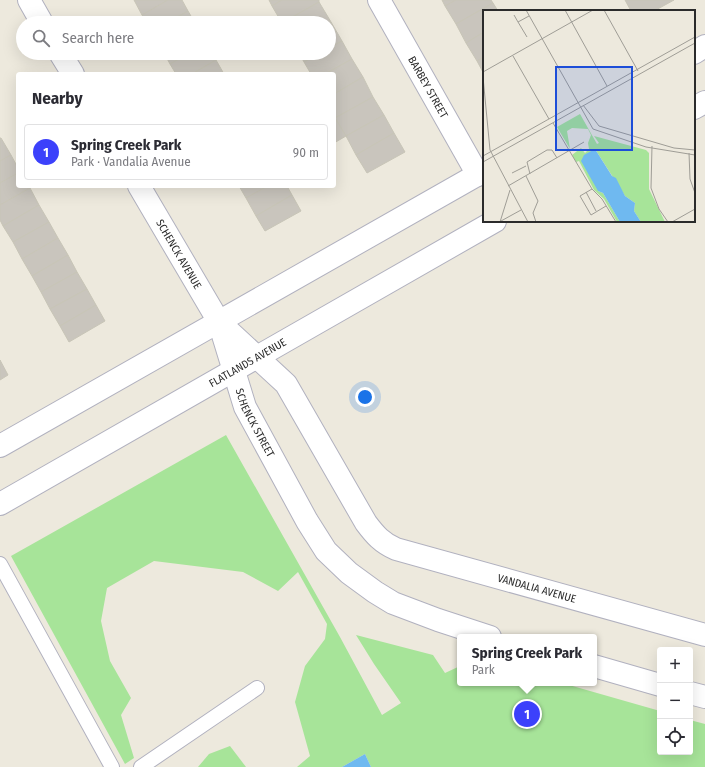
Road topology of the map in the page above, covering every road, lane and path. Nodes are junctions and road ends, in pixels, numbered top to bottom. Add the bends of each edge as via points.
1 (29, 0) edge
2 (379, 0) edge
3 (38, 16) edge
4 (705, 46) edge
5 (695, 51) edge
6 (64, 60) edge
7 (71, 72) edge
8 (705, 102) edge
9 (695, 107) edge
10 (481, 173) edge
11 (140, 188) edge
12 (493, 222) edge
13 (219, 322) junction
14 (257, 356) junction
15 (234, 370) junction
16 (0, 446) edge
17 (0, 504) edge
18 (0, 564) edge
19 (481, 634) edge
20 (705, 635) edge
21 (597, 667) edge
22 (657, 683) edge
23 (257, 688) dead end
24 (693, 694) edge
25 (705, 697) edge
26 (112, 767) edge
27 (141, 767) edge

1 - 3 street
2 - 10 street, BARBEY STREET
4 - 5 street
6 - 7 street
8 - 9 street
10 - 13 street
11 - 13 street, SCHENCK AVENUE
12 - 14 street, FLATLANDS AVENUE
13 - 14 street
13 - 15 street, SCHENCK STREET
13 - 16 street
14 - 15 street, FLATLANDS AVENUE
14 - 20 street, VANDALIA AVENUE via 286,384 360,513 379,539 396,549
15 - 17 street, FLATLANDS AVENUE
15 - 19 street, SCHENCK STREET via 245,407 326,551 349,573 393,602
18 - 26 lane
21 - 22 street
23 - 27 lane
24 - 25 street

